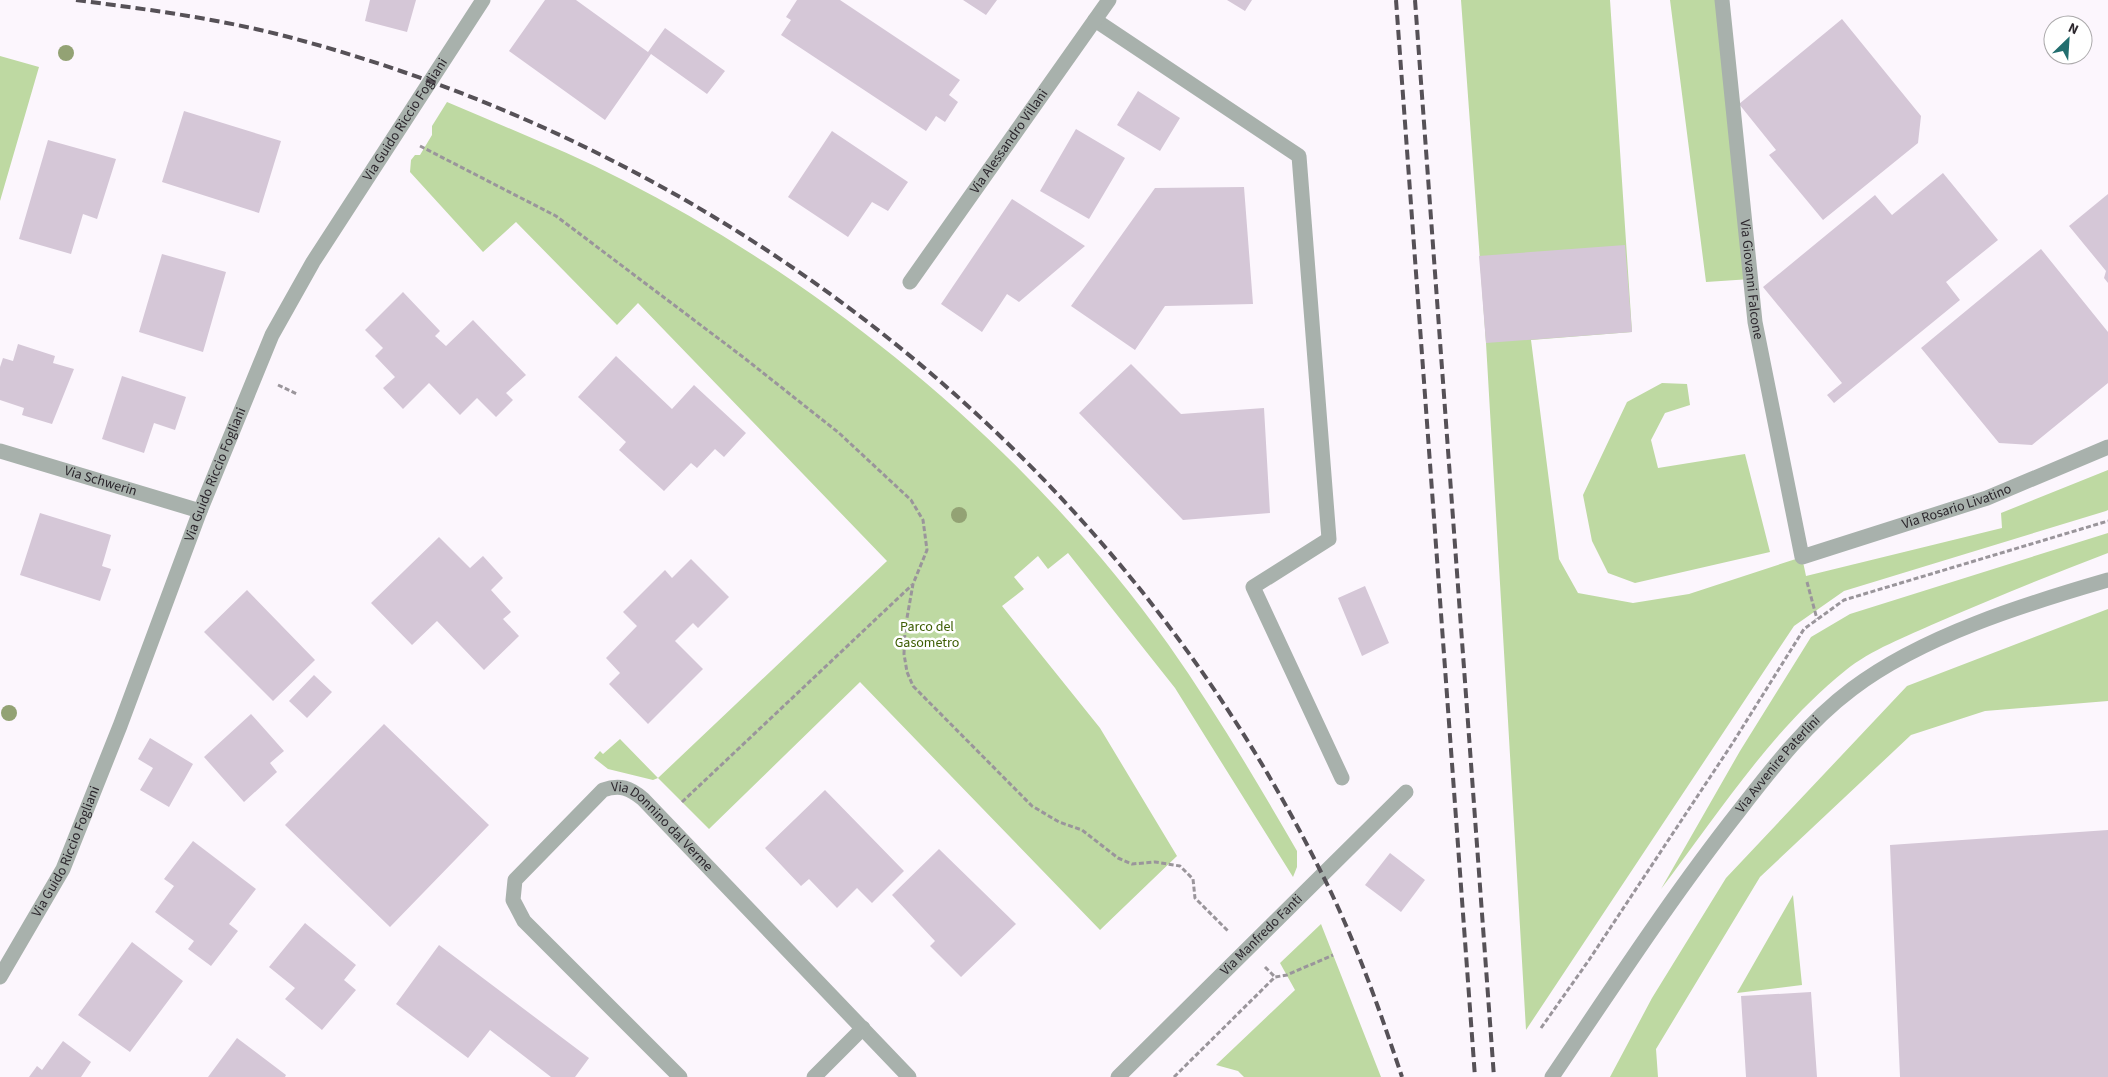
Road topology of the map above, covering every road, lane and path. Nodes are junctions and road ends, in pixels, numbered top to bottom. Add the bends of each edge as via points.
1 (483, 0) edge
2 (1109, 0) edge
3 (1722, 0) edge
4 (1095, 20) junction
5 (414, 143) dead end
6 (910, 282) dead end
7 (273, 383) dead end
8 (297, 394) dead end
9 (2108, 447) edge
10 (0, 451) edge
11 (200, 511) junction
12 (1802, 557) junction
13 (2108, 580) edge
14 (913, 584) junction
15 (1817, 620) dead end
16 (1342, 778) dead end
17 (1406, 792) dead end
18 (678, 805) dead end
19 (1248, 950) junction
20 (1333, 955) dead end
21 (0, 977) edge
22 (1275, 977) junction
23 (864, 1028) junction
24 (680, 1077) edge
25 (814, 1077) edge
26 (909, 1077) edge
27 (1118, 1077) edge
28 (1174, 1077) edge
29 (1552, 1077) edge

1 - 11 street, Via Guido Riccio Fogliani via 298,286 260,362
2 - 4 street, Via Alessandro Villani
3 - 12 street, Via Giovanni Falcone via 1755,322
4 - 6 street, Via Alessandro Villani
4 - 16 street via 1299,156 1329,539 1253,587
5 - 14 path via 556,216 743,356 872,462 911,500 923,520 927,550
7 - 8 path
9 - 12 street, Via Rosario Livatino via 1987,498
10 - 11 street, Via Schwerin
11 - 21 street, Via Guido Riccio Fogliani via 63,869
12 - 15 path
13 - 29 street, Via Avvenire Paterlini via 1988,620 1930,644 1889,664 1830,708 1776,764 1721,834 1661,915
14 - 18 path
14 - 19 path via 904,654 913,686 926,701 1043,814 1082,830 1118,858 1132,864 1155,862 1180,866 1193,880 1195,898
17 - 19 street, Via Manfredo Fanti
19 - 22 path
19 - 27 street, Via Manfredo Fanti
20 - 22 path
22 - 28 path
23 - 24 street, Via Donnino dal Verme via 643,799 631,789 616,786 603,790 515,880 512,900 524,921
23 - 25 street
23 - 26 street, Via Donnino dal Verme

